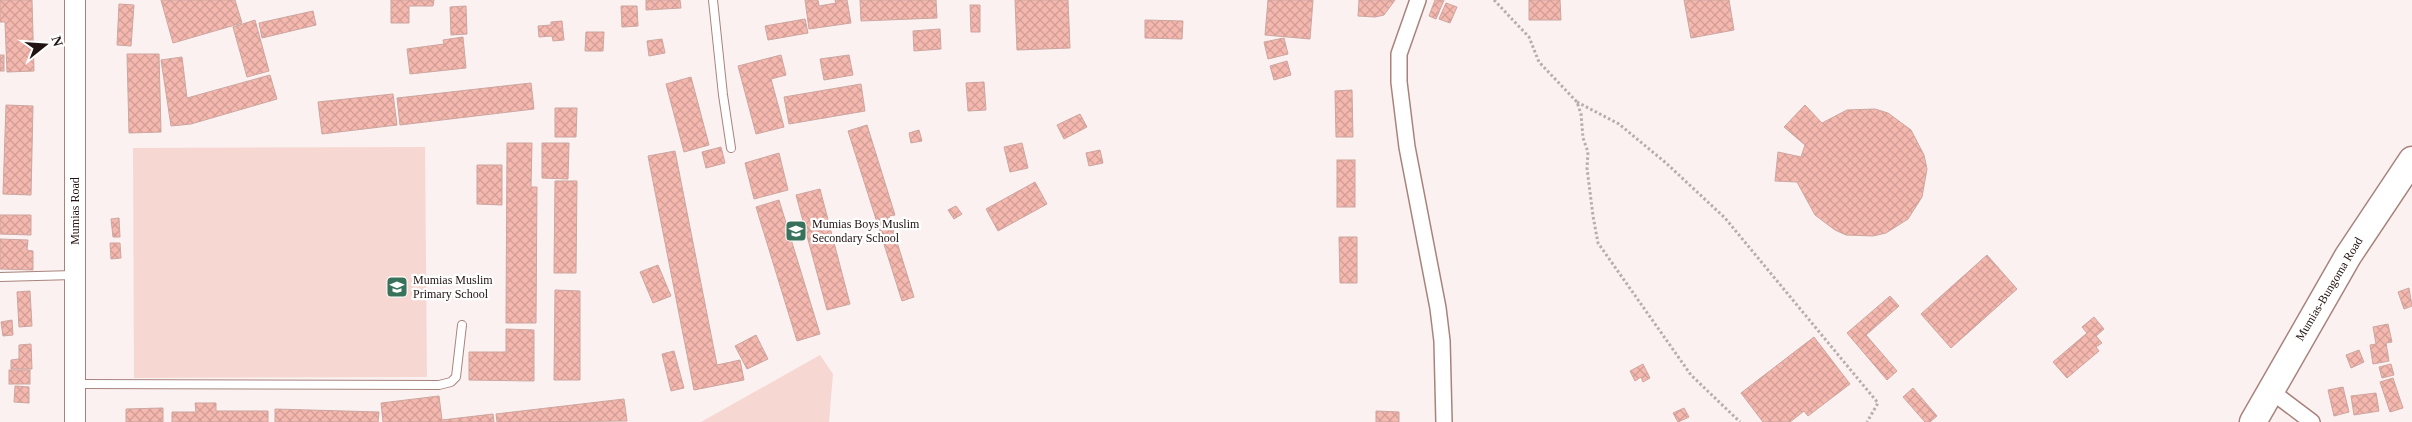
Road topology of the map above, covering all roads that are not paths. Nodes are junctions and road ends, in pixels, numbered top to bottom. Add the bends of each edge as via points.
1 (75, 0) edge
2 (713, 0) edge
3 (1418, 0) edge
4 (731, 148) dead end
5 (2412, 160) edge
6 (76, 275) junction
7 (0, 277) edge
8 (462, 325) dead end
9 (75, 384) junction
10 (2270, 391) junction
11 (75, 422) edge
12 (1444, 422) edge
13 (2253, 422) edge
14 (2312, 422) edge

1 - 6 street, Mumias Road
2 - 4 lane via 722,95
3 - 12 street via 1399,54 1399,82 1406,147 1438,308
5 - 10 highway, Mumias-Bungoma Road via 2348,256
6 - 7 lane
6 - 9 street, Mumias Road
8 - 9 lane via 456,377 439,385
9 - 11 street, Mumias Road
10 - 13 highway, Mumias-Bungoma Road
10 - 14 street

